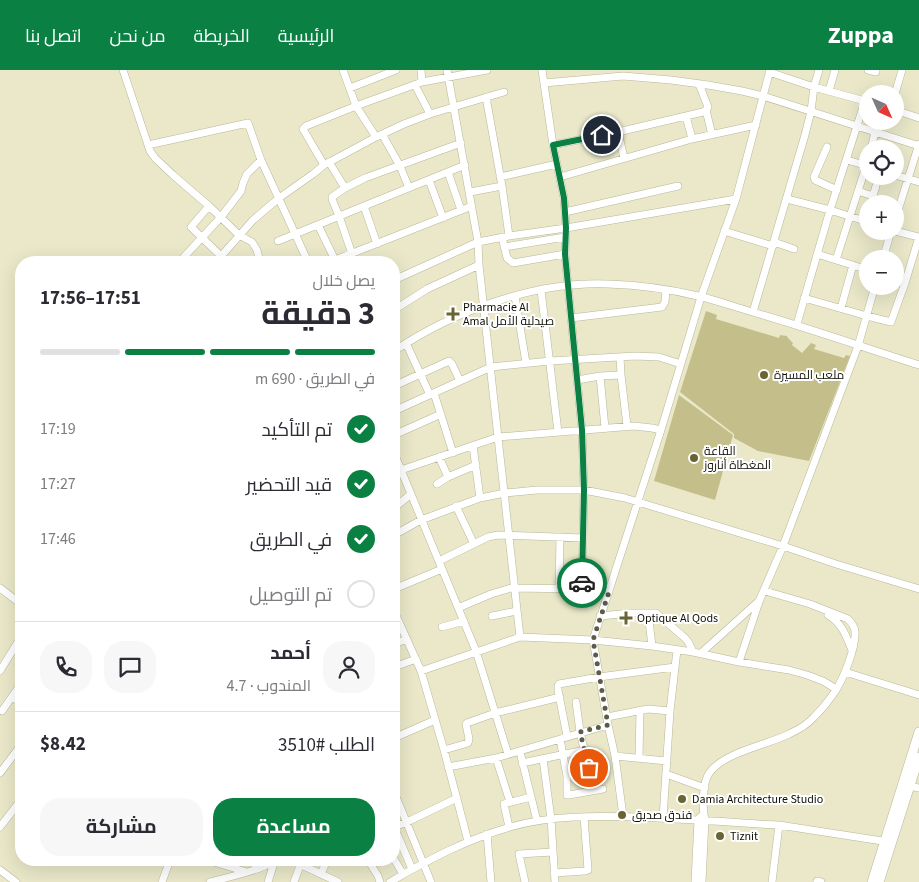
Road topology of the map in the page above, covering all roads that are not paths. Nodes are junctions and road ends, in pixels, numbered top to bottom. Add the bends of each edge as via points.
1 (123, 70) edge
2 (343, 70) edge
3 (369, 70) edge
4 (396, 70) edge
5 (421, 70) edge
6 (487, 70) edge
7 (542, 70) edge
8 (819, 70) edge
9 (835, 70) edge
10 (902, 70) edge
11 (770, 71) edge
12 (448, 73) edge
13 (623, 73) edge
14 (372, 78) junction
15 (419, 83) junction
16 (544, 83) junction
17 (699, 84) junction
18 (898, 85) edge
19 (814, 87) junction
20 (350, 88) junction
21 (829, 91) junction
22 (504, 92) dead end
23 (763, 96) junction
24 (486, 97) junction
25 (859, 99) edge
26 (356, 106) junction
27 (455, 106) junction
28 (706, 110) junction
29 (811, 111) junction
30 (904, 113) edge
31 (430, 114) junction
32 (686, 116) junction
33 (919, 118) edge
34 (859, 120) edge
35 (756, 125) junction
36 (857, 126) junction
37 (618, 132) junction
38 (876, 132) junction
39 (712, 135) junction
40 (379, 136) junction
41 (692, 139) junction
42 (874, 140) edge
43 (461, 143) junction
44 (148, 145) junction
45 (553, 145) junction
46 (919, 145) edge
47 (827, 147) dead end
48 (624, 158) junction
49 (261, 160) junction
50 (846, 160) junction
51 (859, 162) edge
52 (326, 163) junction
53 (557, 164) junction
54 (465, 165) junction
55 (400, 166) junction
56 (448, 172) junction
57 (560, 177) junction
58 (500, 178) junction
59 (904, 178) edge
60 (908, 179) junction
61 (429, 180) junction
62 (919, 182) edge
63 (860, 185) edge
64 (502, 186) junction
65 (678, 186) dead end
66 (876, 186) dead end
67 (345, 188) junction
68 (409, 188) junction
69 (837, 190) junction
70 (858, 191) junction
71 (470, 192) junction
72 (870, 195) edge
73 (873, 195) edge
74 (903, 195) edge
75 (279, 198) junction
76 (736, 198) junction
77 (787, 199) junction
78 (209, 206) junction
79 (364, 206) junction
80 (472, 206) junction
81 (461, 210) junction
82 (830, 210) junction
83 (565, 212) junction
84 (339, 216) junction
85 (850, 216) junction
86 (221, 217) junction
87 (443, 218) junction
88 (859, 219) edge
89 (318, 225) junction
90 (566, 228) junction
91 (724, 231) junction
92 (295, 234) junction
93 (904, 234) edge
94 (240, 235) junction
95 (506, 237) junction
96 (565, 237) junction
97 (919, 237) edge
98 (202, 238) junction
99 (278, 241) dead end
100 (478, 242) junction
101 (378, 244) junction
102 (773, 244) junction
103 (504, 247) junction
104 (794, 249) dead end
105 (352, 254) junction
106 (565, 254) junction
107 (817, 254) junction
108 (185, 256) edge
109 (217, 256) edge
110 (222, 256) edge
111 (258, 256) edge
112 (305, 256) edge
113 (331, 256) edge
114 (347, 256) edge
115 (836, 260) junction
116 (480, 265) junction
117 (853, 265) junction
118 (859, 267) edge
119 (400, 277) edge
120 (905, 282) joint
121 (568, 286) junction
122 (541, 290) junction
123 (666, 290) junction
124 (873, 295) edge
125 (516, 296) junction
126 (701, 296) junction
127 (804, 298) junction
128 (484, 305) junction
129 (400, 306) edge
130 (840, 308) junction
131 (753, 312) junction
132 (867, 316) junction
133 (571, 318) junction
134 (797, 324) junction
135 (406, 342) junction
136 (400, 346) edge
137 (858, 346) junction
138 (620, 356) junction
139 (576, 359) junction
140 (550, 361) junction
141 (526, 363) junction
142 (681, 364) junction
143 (919, 364) edge
144 (491, 367) junction
145 (421, 374) junction
146 (621, 375) junction
147 (600, 376) junction
148 (576, 380) junction
149 (460, 381) junction
150 (400, 383) edge
151 (432, 394) junction
152 (400, 408) edge
153 (441, 414) junction
154 (627, 426) junction
155 (605, 428) junction
156 (582, 430) junction
157 (661, 430) junction
158 (400, 432) edge
159 (558, 432) junction
160 (498, 437) junction
161 (474, 446) junction
162 (453, 453) junction
163 (439, 457) junction
164 (476, 465) junction
165 (401, 470) joint
166 (448, 477) junction
167 (437, 484) dead end
168 (584, 490) junction
169 (504, 493) junction
170 (411, 494) junction
171 (480, 498) junction
172 (637, 502) junction
173 (400, 503) edge
174 (456, 506) junction
175 (421, 520) junction
176 (400, 532) edge
177 (509, 534) junction
178 (560, 537) junction
179 (583, 538) junction
180 (474, 544) junction
181 (782, 546) junction
182 (439, 561) junction
183 (442, 569) junction
184 (400, 586) edge
185 (0, 588) edge
186 (515, 588) junction
187 (558, 589) junction
188 (582, 589) junction
189 (919, 589) edge
190 (764, 591) junction
191 (609, 592) junction
192 (15, 599) edge
193 (760, 599) junction
194 (458, 608) junction
195 (517, 611) junction
196 (648, 613) junction
197 (492, 616) dead end
198 (600, 616) junction
199 (836, 617) junction
200 (464, 621) junction
201 (442, 627) dead end
202 (400, 628) edge
203 (520, 637) junction
204 (406, 640) junction
205 (593, 640) junction
206 (400, 642) edge
207 (652, 646) junction
208 (15, 647) edge
209 (677, 650) junction
210 (852, 650) junction
211 (476, 651) junction
212 (693, 652) junction
213 (702, 654) junction
214 (416, 659) junction
215 (740, 662) junction
216 (400, 664) edge
217 (675, 667) junction
218 (0, 671) edge
219 (420, 671) junction
220 (845, 672) junction
221 (599, 677) junction
222 (836, 689) junction
223 (15, 693) edge
224 (919, 695) edge
225 (12, 697) junction
226 (560, 697) junction
227 (15, 699) edge
228 (576, 702) dead end
229 (640, 710) junction
230 (2, 711) dead end
231 (670, 711) junction
232 (495, 714) junction
233 (435, 720) junction
234 (607, 721) junction
235 (580, 732) junction
236 (919, 732) edge
237 (400, 735) edge
238 (568, 736) junction
239 (560, 739) junction
240 (444, 750) junction
241 (585, 750) junction
242 (520, 752) junction
243 (15, 753) edge
244 (508, 754) junction
245 (564, 755) junction
246 (615, 756) junction
247 (919, 757) edge
248 (496, 758) junction
249 (639, 758) junction
250 (543, 759) junction
251 (667, 761) junction
252 (522, 764) junction
253 (448, 767) junction
254 (911, 772) junction
255 (0, 773) edge
256 (666, 774) junction
257 (567, 776) junction
258 (914, 787) edge
259 (705, 788) junction
260 (603, 789) dead end
261 (904, 794) junction
262 (457, 798) junction
263 (531, 798) junction
264 (510, 802) junction
265 (15, 806) edge
266 (400, 806) edge
267 (623, 816) junction
268 (584, 817) junction
269 (3, 818) edge
270 (663, 818) junction
271 (551, 819) junction
272 (702, 820) junction
273 (536, 821) junction
274 (407, 822) junction
275 (400, 825) edge
276 (779, 826) junction
277 (0, 827) edge
278 (509, 827) junction
279 (487, 834) junction
280 (400, 841) edge
281 (468, 841) junction
282 (888, 842) junction
283 (553, 852) junction
284 (424, 863) junction
285 (168, 866) edge
286 (228, 866) edge
287 (255, 866) edge
288 (264, 866) edge
289 (273, 866) edge
290 (300, 866) edge
291 (308, 866) edge
292 (324, 866) edge
293 (372, 866) edge
294 (256, 869) junction
295 (412, 869) junction
296 (0, 870) edge
297 (247, 872) junction
298 (554, 873) junction
299 (321, 874) junction
300 (399, 878) edge
301 (16, 882) edge
302 (162, 882) edge
303 (210, 882) edge
304 (268, 882) edge
305 (294, 882) edge
306 (338, 882) edge
307 (380, 882) edge
308 (390, 882) edge
309 (431, 882) edge
310 (491, 882) edge
311 (525, 882) edge
312 (555, 882) edge
313 (695, 882) edge
314 (702, 882) edge
315 (772, 882) edge
316 (872, 882) edge
317 (879, 882) edge

1 - 44 street
2 - 20 street
3 - 14 street
4 - 14 street
5 - 15 street
6 - 12 street
7 - 16 street
8 - 19 street
9 - 21 street
10 - 18 street
11 - 19 street
11 - 23 street
12 - 15 street
12 - 27 street
13 - 16 street
13 - 17 street
14 - 20 street
15 - 26 street
15 - 31 street
16 - 45 street
17 - 23 street
17 - 28 street via 708,107
19 - 21 street
19 - 29 street
20 - 26 street
21 - 25 street
22 - 24 street
23 - 29 street
23 - 35 street
24 - 27 street
24 - 58 street
26 - 40 street
26 - 52 street via 303,128
27 - 31 street
27 - 43 street
28 - 32 street
28 - 39 street
29 - 36 street
29 - 77 street
30 - 33 street
31 - 40 street
32 - 37 street
32 - 41 street
34 - 36 street
35 - 39 street
35 - 76 street
36 - 38 street
36 - 50 street
37 - 45 street
37 - 48 street
38 - 42 street
38 - 46 street
39 - 41 street
40 - 52 street
40 - 55 street
41 - 48 street
43 - 54 street
43 - 55 street
44 - 49 street via 246,122
44 - 78 street via 162,164
45 - 53 street
46 - 60 street
47 - 69 street via 814,180
48 - 57 street
49 - 75 street
49 - 86 street via 248,174 241,191
50 - 51 street
50 - 69 street
52 - 67 street
52 - 75 street
53 - 57 street
53 - 58 street
54 - 56 street
54 - 71 street
55 - 67 street
55 - 68 street
56 - 61 street
56 - 81 street
57 - 83 street
58 - 64 street
59 - 60 street
60 - 62 street
60 - 74 street
61 - 68 street
61 - 87 street
63 - 70 street
64 - 71 street
64 - 95 street
65 - 83 street
66 - 73 street
67 - 84 street via 332,199
68 - 79 street
69 - 82 street
70 - 72 street
70 - 85 street
71 - 80 street
75 - 92 street
75 - 94 street
76 - 90 street
76 - 91 street
77 - 82 street
77 - 102 street
78 - 86 street
78 - 98 street via 191,226
79 - 84 street
79 - 101 street
80 - 81 street
80 - 100 street
81 - 87 street
82 - 85 street
82 - 107 street
83 - 90 street
84 - 89 street
84 - 105 street
85 - 88 street
85 - 115 street
86 - 94 street
86 - 98 street
87 - 101 street
89 - 92 street
89 - 113 street
90 - 95 street
90 - 96 street
91 - 102 street
91 - 126 street
92 - 99 street
92 - 112 street
93 - 97 street
94 - 110 street
94 - 111 street via 255,245
95 - 100 street
95 - 103 street
96 - 103 street
96 - 106 street
97 - 120 street
98 - 108 street
98 - 109 street
100 - 116 street
100 - 119 street
101 - 105 street
102 - 104 street
102 - 131 street
103 - 106 street via 513,262
105 - 114 street
106 - 121 street
107 - 115 street
107 - 127 street
115 - 117 street
116 - 128 street
116 - 129 street via 427,289
117 - 118 street
117 - 130 street
120 - 132 street via 891,322
121 - 122 street
121 - 123 street via 608,284
121 - 133 street
122 - 125 street
122 - 140 street
123 - 126 street
123 - 133 street via 662,307
124 - 132 street
125 - 128 street
125 - 141 street
126 - 131 street
126 - 142 street
127 - 130 street
127 - 134 street
128 - 135 street
128 - 144 street
130 - 132 street
131 - 134 street
132 - 137 street
133 - 139 street
134 - 137 street
135 - 136 street
135 - 145 street
137 - 143 street
137 - 181 street
138 - 139 street
138 - 142 street via 659,357
138 - 146 street
139 - 140 street
139 - 148 street
140 - 141 street
140 - 159 street
141 - 144 street
142 - 157 street
144 - 149 street
144 - 160 street
145 - 149 street via 449,361
145 - 150 street
145 - 151 street
146 - 147 street
146 - 154 street
147 - 148 street
147 - 155 street
148 - 156 street
149 - 151 street
151 - 152 street
151 - 153 street
153 - 158 street
153 - 162 street
154 - 155 street
154 - 157 street
155 - 156 street
156 - 159 street
156 - 168 street
157 - 172 street
159 - 160 street
160 - 161 street
160 - 169 street
161 - 162 street
161 - 164 street
162 - 163 street
163 - 165 street
163 - 166 street
164 - 166 street
164 - 171 street
165 - 170 street
166 - 167 street
168 - 169 street
168 - 172 street
168 - 179 street
169 - 171 street
169 - 177 street
170 - 173 street
170 - 175 street
171 - 174 street
172 - 181 street
172 - 191 street
174 - 175 street
174 - 180 street
175 - 176 street
175 - 182 street
177 - 178 street
177 - 180 street
177 - 186 street
178 - 179 street
178 - 187 street
179 - 188 street
180 - 182 street
181 - 189 street
181 - 190 street
182 - 183 street
183 - 184 street
183 - 194 street
185 - 192 street
186 - 187 street
186 - 194 street
186 - 195 street
187 - 188 street
188 - 191 street
190 - 193 street
190 - 199 street via 810,604
191 - 198 street
193 - 213 street
193 - 215 street
194 - 200 street
195 - 197 street
195 - 203 street
196 - 198 street
196 - 207 street
196 - 212 street via 658,615 684,638
198 - 205 street
199 - 210 street
199 - 210 street via 848,619 854,626
200 - 201 street
200 - 211 street
202 - 204 street
203 - 205 street
203 - 211 street
204 - 206 street
204 - 214 street
205 - 207 street
205 - 221 street
207 - 209 street
208 - 218 street
209 - 212 street
209 - 217 street
210 - 220 street
211 - 219 street
211 - 232 street
212 - 213 street
213 - 215 street
214 - 216 street
214 - 219 street
215 - 222 street via 807,675
217 - 221 street
217 - 231 street
219 - 233 street
220 - 222 street
220 - 224 street
221 - 226 street via 559,684
221 - 234 street
222 - 259 street via 814,718 801,728 720,763 710,772
223 - 225 street
225 - 227 street
225 - 230 street
226 - 232 street
226 - 238 street
228 - 235 street
229 - 231 street
229 - 234 street
229 - 249 street
231 - 251 street
232 - 240 street via 466,723 468,743
232 - 244 street
233 - 237 street
233 - 240 street
234 - 235 street
234 - 246 street
235 - 238 street
235 - 241 street
236 - 254 main road
238 - 239 street
239 - 242 street
239 - 245 street
240 - 253 street
241 - 245 street
241 - 257 street via 589,770
242 - 244 street
242 - 252 street
243 - 255 street
244 - 248 street
245 - 250 street
245 - 257 street
246 - 249 street
246 - 267 street
247 - 254 main road
248 - 253 street
248 - 264 street
249 - 251 street
250 - 252 street
250 - 271 street
251 - 256 street
252 - 263 street
253 - 262 street
254 - 258 main road
254 - 261 main road
256 - 259 street
256 - 270 street
257 - 260 street via 568,795
258 - 261 main road
259 - 272 street
261 - 282 main road
262 - 274 street
262 - 281 street
263 - 264 street
263 - 273 street
264 - 278 street via 504,804
265 - 269 street
266 - 274 street
267 - 268 street
267 - 270 street
268 - 271 street
268 - 298 street via 588,870
269 - 277 street
270 - 272 street
271 - 273 street
271 - 283 street
272 - 276 street
272 - 313 street
272 - 314 street
273 - 278 street
274 - 275 street
274 - 284 street
276 - 282 street
276 - 315 street
278 - 279 street
279 - 281 street
279 - 310 street
280 - 295 street
281 - 284 street
282 - 316 main road
282 - 317 main road
283 - 298 street
283 - 311 street via 519,854
284 - 295 street
284 - 309 street
285 - 302 street
286 - 297 street
287 - 294 street
288 - 294 street
289 - 304 street
290 - 305 street
291 - 299 street
292 - 299 street
293 - 307 street
294 - 297 street
295 - 300 street
296 - 301 street
297 - 303 street
298 - 312 street
299 - 306 street
300 - 308 street

